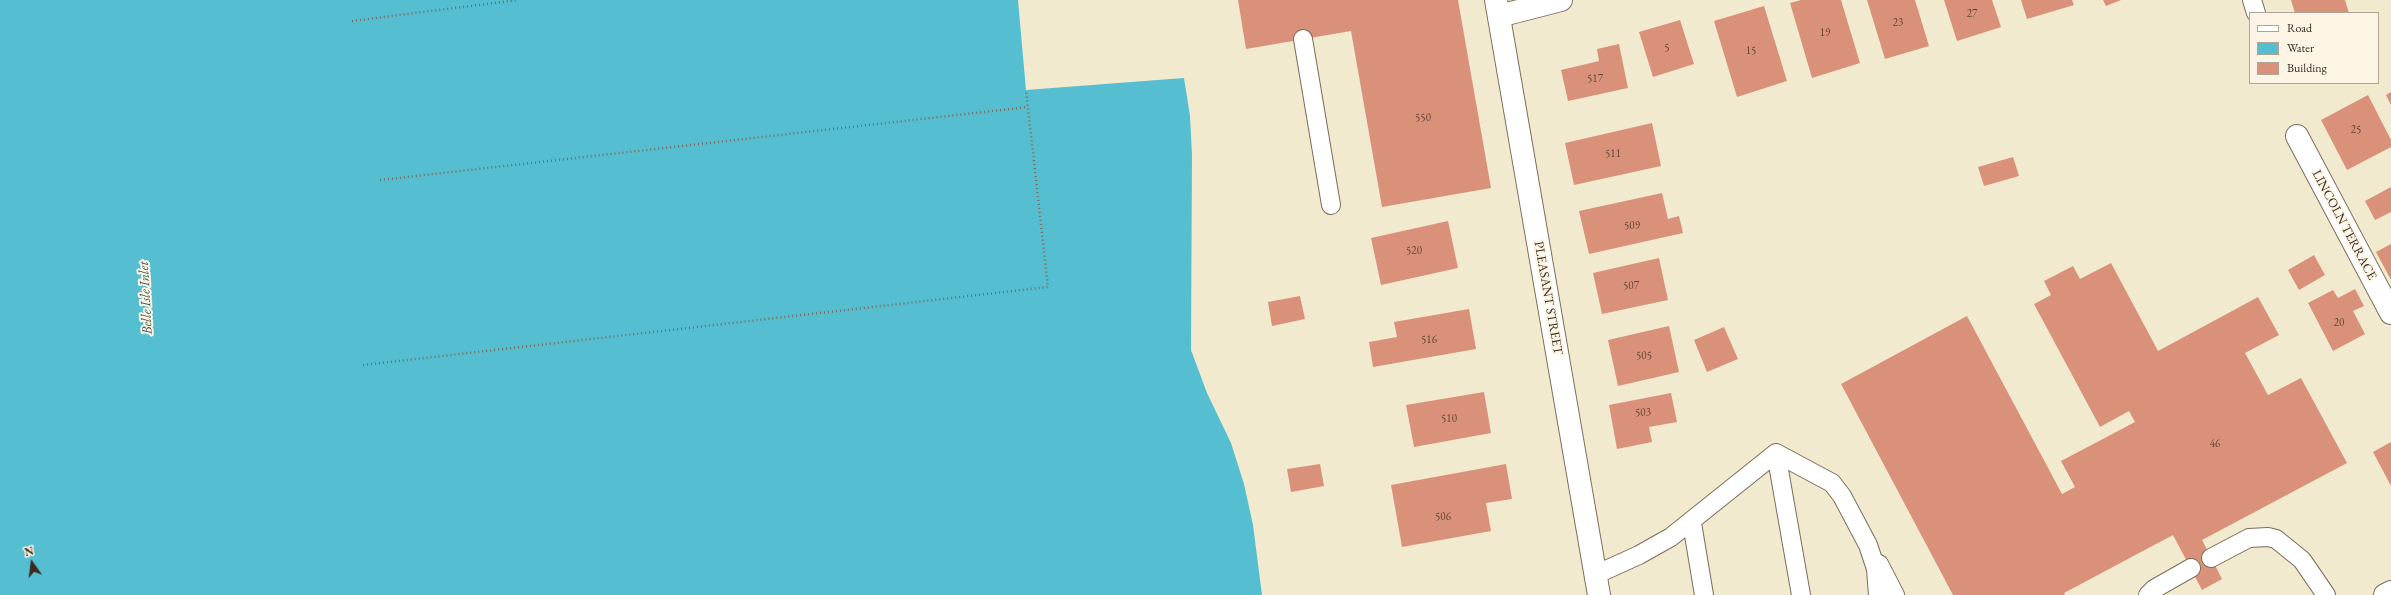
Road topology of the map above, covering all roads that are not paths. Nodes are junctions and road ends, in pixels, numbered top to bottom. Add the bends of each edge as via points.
1 (1561, 0) edge
2 (2252, 0) edge
3 (1498, 8) edge
4 (2256, 12) edge
5 (1303, 39) dead end
6 (2297, 136) dead end
7 (1331, 205) dead end
8 (2391, 313) edge
9 (1776, 453) junction
10 (1692, 523) junction
11 (1868, 544) junction
12 (2211, 558) dead end
13 (2191, 568) dead end
14 (1597, 585) edge
15 (2391, 592) edge
16 (1704, 595) edge
17 (1801, 595) edge
18 (1878, 595) edge
19 (1895, 595) edge
20 (2148, 595) edge
21 (2326, 595) edge
22 (2385, 595) edge

1 - 3 main road
2 - 4 lane
3 - 14 main road, PLEASANT STREET
5 - 7 lane
6 - 8 main road, LINCOLN TERRACE
9 - 10 lane
9 - 11 lane via 1832,484 1842,496
9 - 17 lane
10 - 14 lane
10 - 16 lane
11 - 18 lane via 1876,569
11 - 19 lane
12 - 21 lane via 2250,538 2276,539 2302,560
13 - 20 lane
15 - 22 main road

